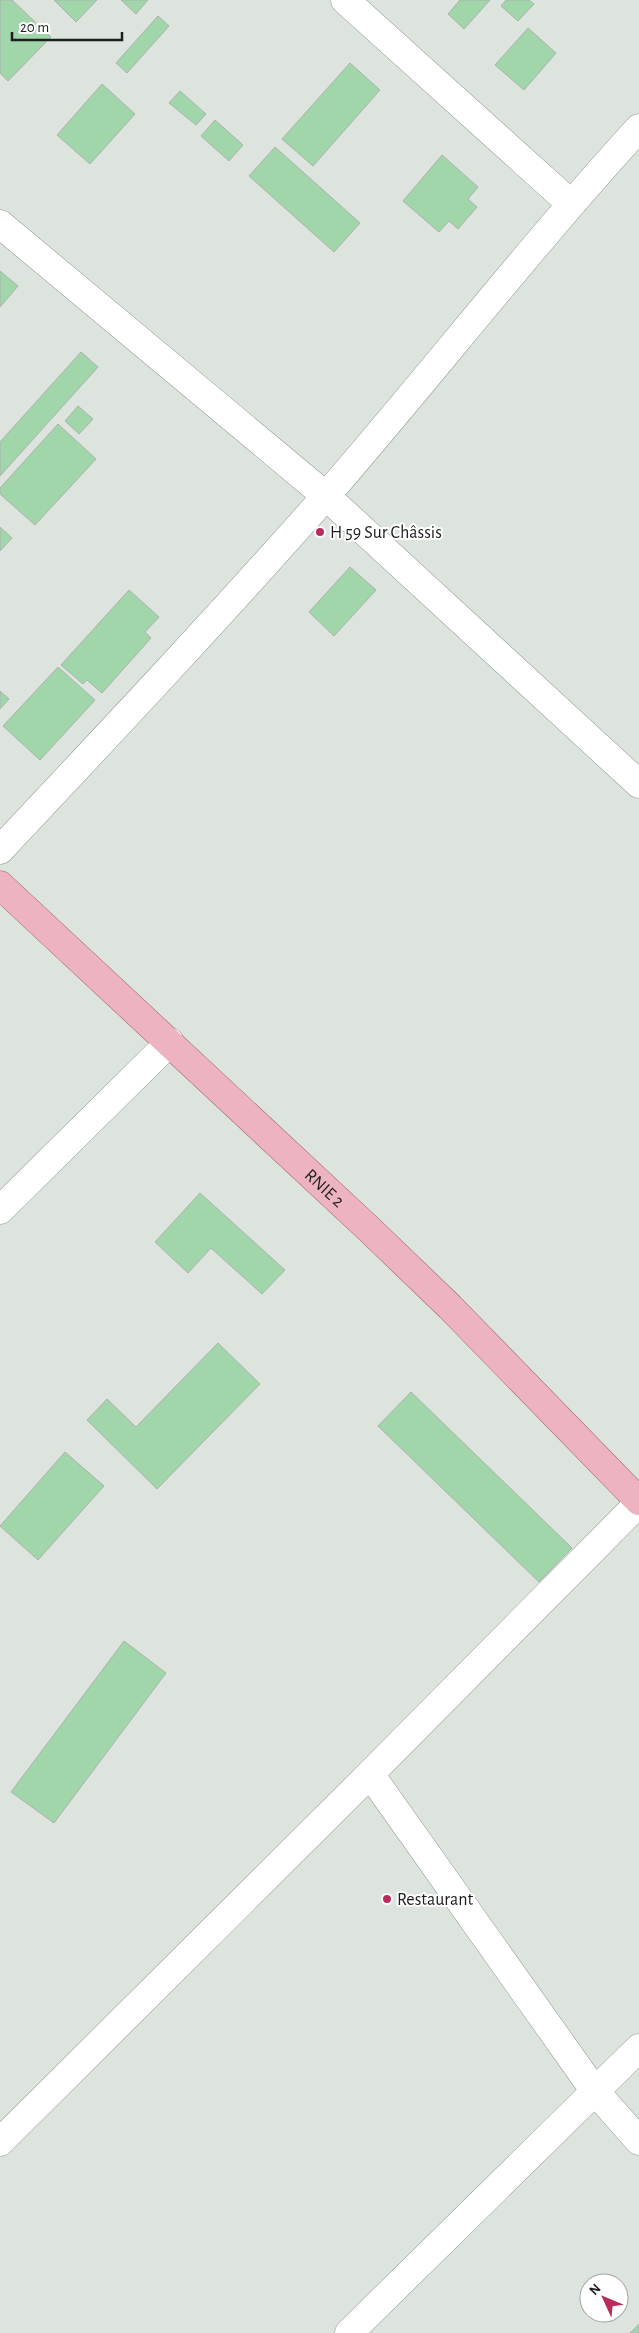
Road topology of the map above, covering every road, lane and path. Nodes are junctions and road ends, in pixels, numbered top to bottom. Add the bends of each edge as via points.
1 (345, 0) edge
2 (639, 128) edge
3 (570, 203) junction
4 (0, 224) edge
5 (326, 496) junction
6 (639, 784) edge
7 (0, 850) edge
8 (0, 885) edge
9 (170, 1042) junction
10 (0, 1210) edge
11 (639, 1502) edge
12 (370, 1774) junction
13 (639, 2048) edge
14 (594, 2090) junction
15 (639, 2141) edge
16 (0, 2142) edge
17 (349, 2333) edge

1 - 3 street
2 - 3 street
3 - 5 street
4 - 5 street
5 - 6 street
5 - 7 street
8 - 9 main road, RNIE 2 / RNIE 2
9 - 10 street
9 - 11 main road, RNIE 2 / RNIE 2 via 450,1307
11 - 12 street
12 - 14 street
12 - 16 street
13 - 14 street
14 - 15 street
14 - 17 street

